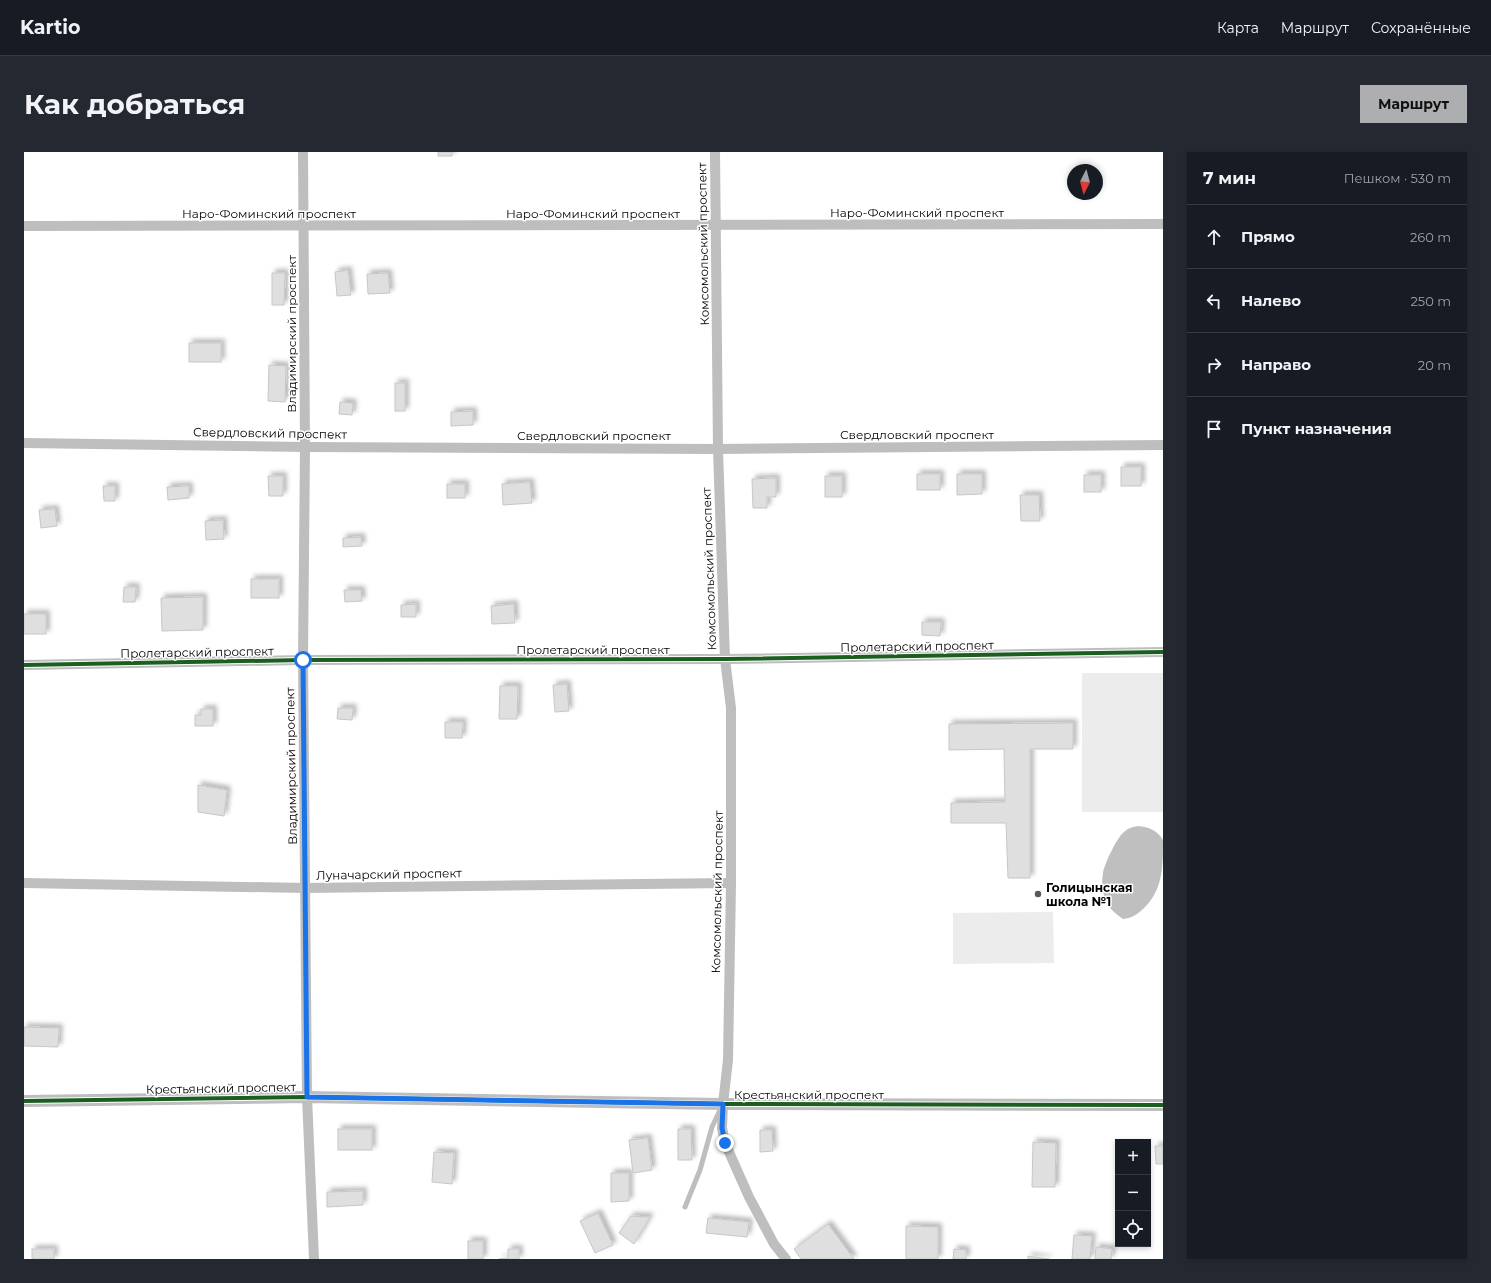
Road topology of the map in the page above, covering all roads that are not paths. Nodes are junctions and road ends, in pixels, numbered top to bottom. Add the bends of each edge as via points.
1 (303, 152) edge
2 (715, 152) edge
3 (1163, 224) edge
4 (24, 226) edge
5 (303, 226) junction
6 (716, 226) junction
7 (24, 443) edge
8 (1163, 445) edge
9 (304, 447) junction
10 (718, 448) junction
11 (1163, 652) edge
12 (725, 659) junction
13 (303, 660) junction
14 (24, 665) edge
15 (24, 883) edge
16 (730, 883) junction
17 (305, 888) junction
18 (307, 1097) junction
19 (24, 1101) edge
20 (723, 1104) junction
21 (1163, 1105) edge
22 (685, 1207) dead end
23 (314, 1259) edge
24 (786, 1259) edge

1 - 5 street, Владимирский проспект
2 - 6 street, Комсомольский проспект
3 - 6 street, Наро-Фоминский проспект
4 - 5 street, Наро-Фоминский проспект
5 - 6 street, Наро-Фоминский проспект
5 - 9 street, Владимирский проспект
6 - 10 street, Комсомольский проспект
7 - 9 street, Свердловский проспект
8 - 10 street, Свердловский проспект
9 - 10 street, Свердловский проспект
9 - 13 street, Владимирский проспект
10 - 12 street, Комсомольский проспект
11 - 12 street, Пролетарский проспект
12 - 13 street, Пролетарский проспект
12 - 16 street, Комсомольский проспект via 731,708
13 - 14 street, Пролетарский проспект
13 - 17 street, Владимирский проспект
15 - 17 street, Луначарский проспект
16 - 17 street, Луначарский проспект
16 - 20 street, Комсомольский проспект via 728,1060
17 - 18 street, Владимирский проспект
18 - 19 street, Крестьянский проспект
18 - 20 street, Крестьянский проспект
18 - 23 street, Владимирский проспект
20 - 21 street, Крестьянский проспект
20 - 22 lane via 712,1127 700,1170
20 - 24 street, Комсомольский проспект via 722,1128 725,1143 759,1216 774,1244

